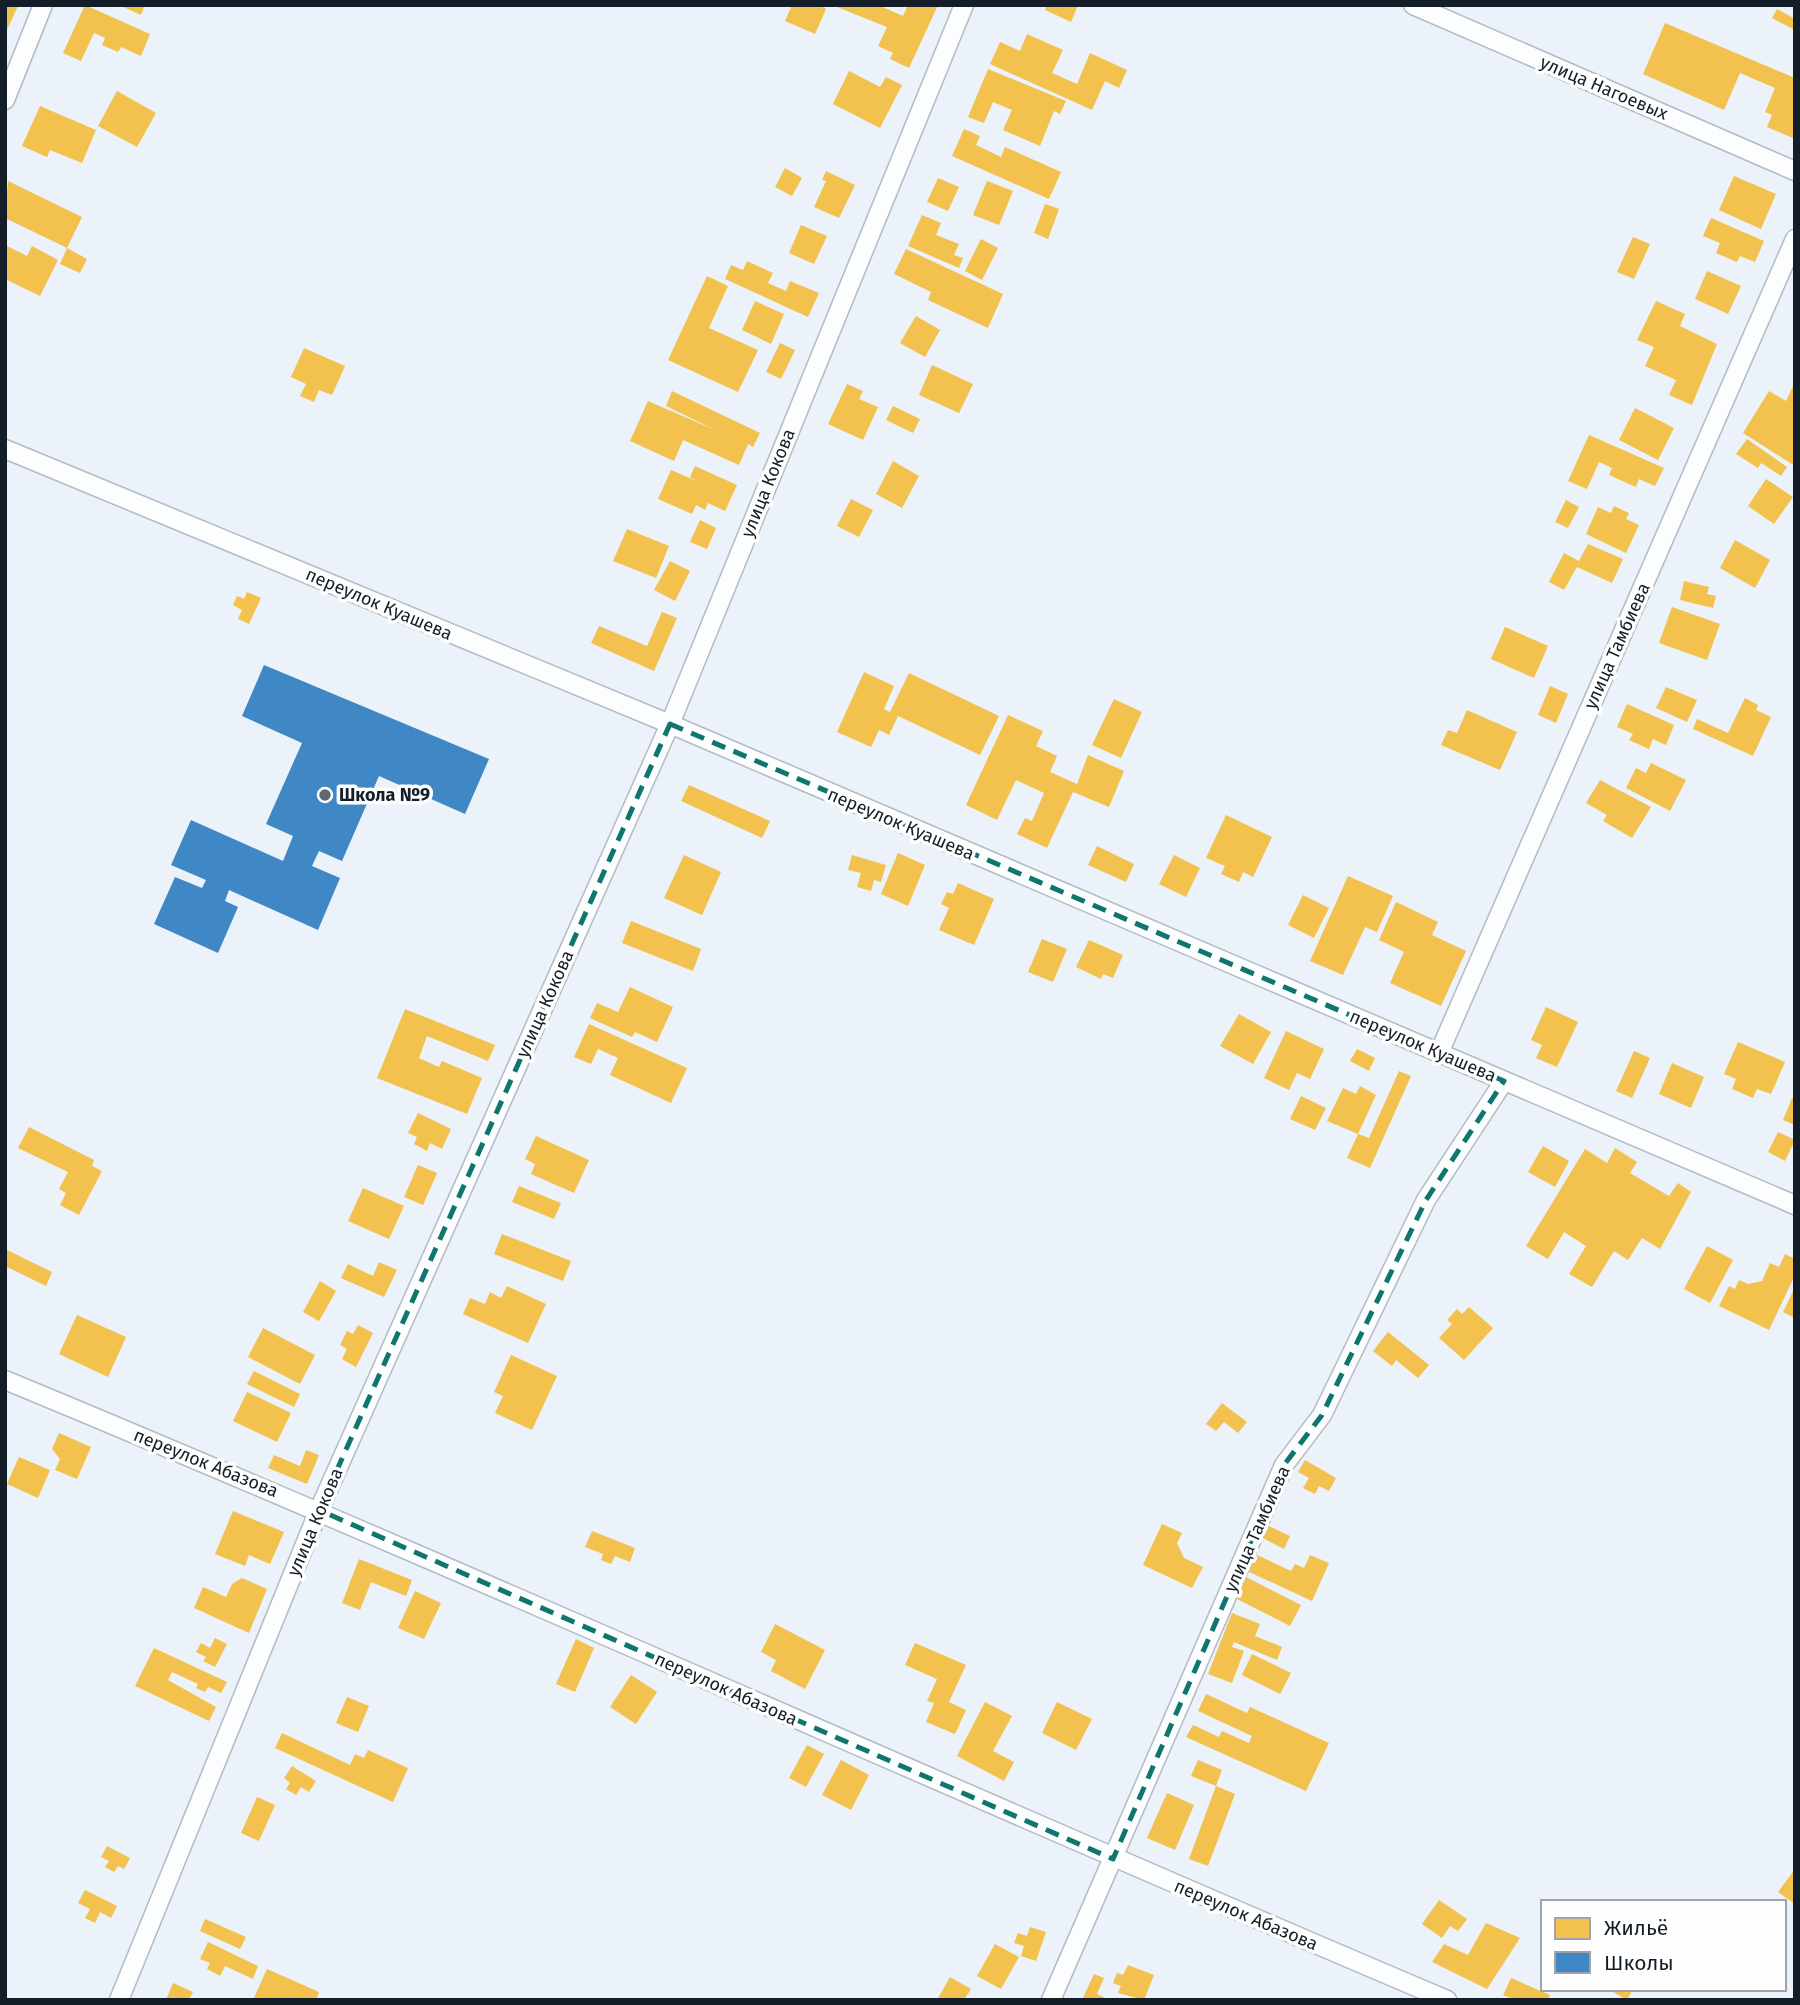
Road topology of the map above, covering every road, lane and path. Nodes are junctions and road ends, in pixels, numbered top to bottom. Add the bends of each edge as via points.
1 (43, 5) edge
2 (964, 5) edge
3 (1413, 5) edge
4 (5, 100) edge
5 (1795, 171) edge
6 (1795, 239) edge
7 (5, 449) edge
8 (670, 724) junction
9 (1439, 1053) junction
10 (1504, 1081) junction
11 (1795, 1205) edge
12 (5, 1380) edge
13 (319, 1510) junction
14 (1113, 1859) junction
15 (119, 2000) edge
16 (1051, 2000) edge
17 (1447, 2000) edge

1 - 4 street
2 - 8 street, улица Кокова
3 - 5 street, улица Нагоевых
6 - 9 street, улица Тамбиева
7 - 8 street, переулок Куашева
8 - 9 street, переулок Куашева
8 - 13 street, улица Кокова
9 - 10 street, переулок Куашева
10 - 11 street, переулок Куашева
10 - 14 street, улица Тамбиева via 1426,1200 1322,1415 1284,1465
12 - 13 street, переулок Абазова
13 - 14 street, переулок Абазова
13 - 15 street, улица Кокова
14 - 16 street, улица Тамбиева
14 - 17 street, переулок Абазова

